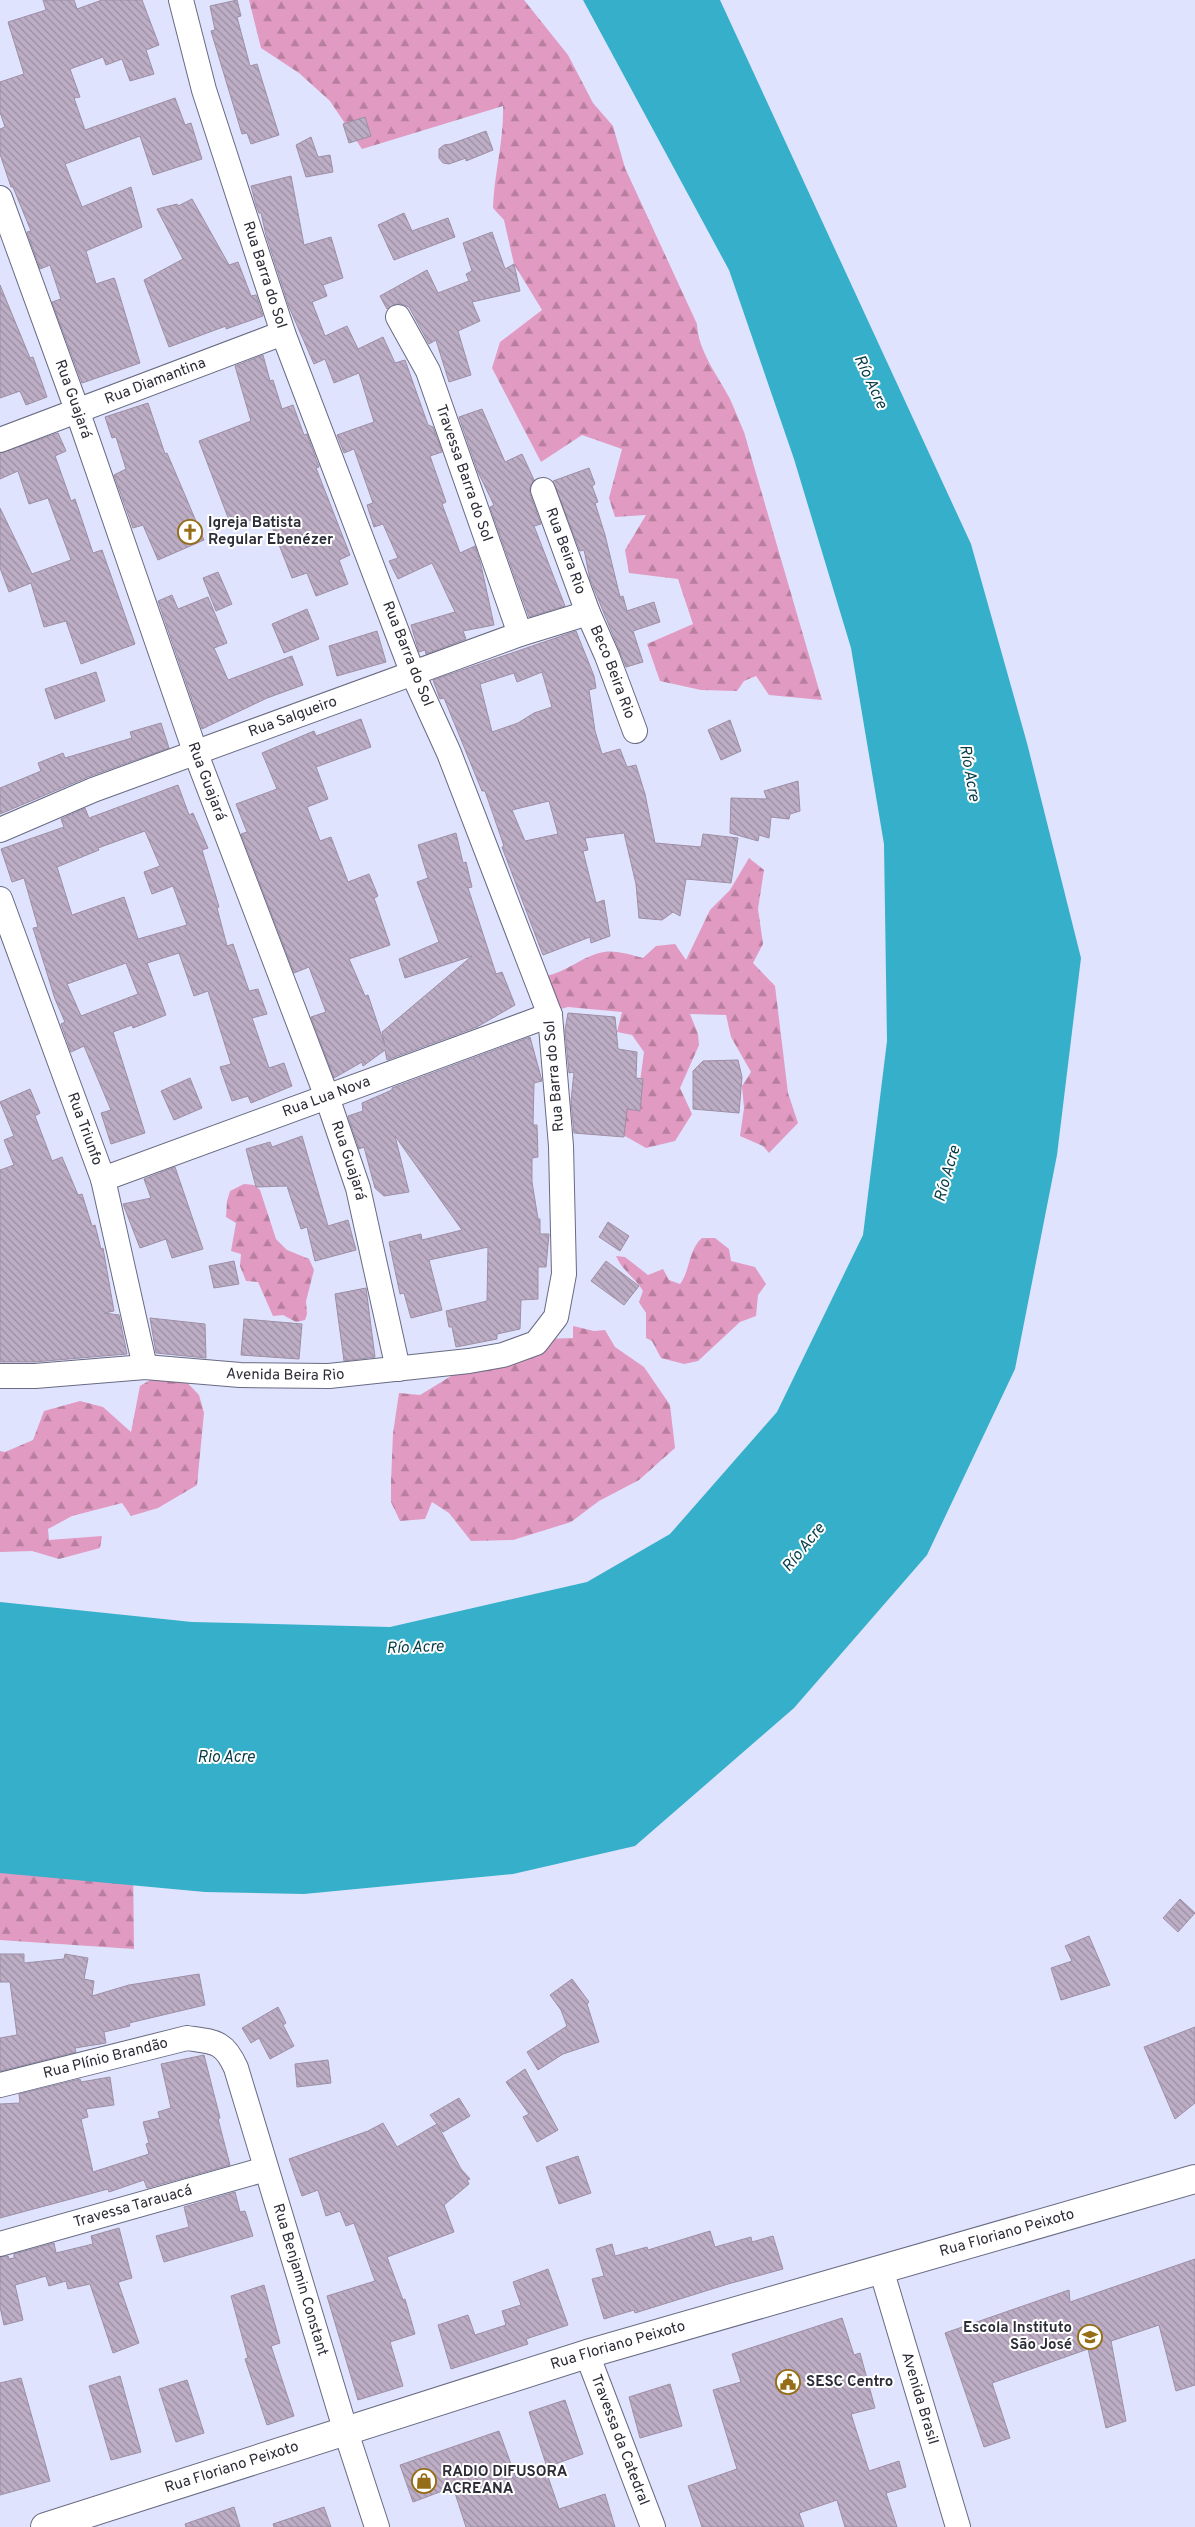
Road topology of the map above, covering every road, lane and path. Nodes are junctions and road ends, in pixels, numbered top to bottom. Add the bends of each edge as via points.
1 (182, 0) edge
2 (0, 198) edge
3 (398, 317) dead end
4 (283, 333) junction
5 (77, 410) junction
6 (0, 440) edge
7 (543, 490) dead end
8 (588, 613) junction
9 (520, 634) junction
10 (413, 674) junction
11 (635, 731) dead end
12 (196, 754) junction
13 (0, 830) edge
14 (0, 899) edge
15 (550, 1015) junction
16 (327, 1097) junction
17 (102, 1179) junction
18 (556, 1317) joint
19 (144, 1367) junction
20 (398, 1369) junction
21 (0, 1376) edge
22 (211, 2042) joint
23 (0, 2085) edge
24 (266, 2169) junction
25 (1195, 2179) edge
26 (0, 2244) edge
27 (881, 2269) junction
28 (587, 2354) junction
29 (346, 2432) junction
30 (45, 2527) edge
31 (377, 2527) edge
32 (653, 2527) edge
33 (958, 2527) edge

1 - 4 street, Rua Barra do Sol via 204,90
2 - 5 street, Rua Guajará
3 - 9 street, Travessa Barra do Sol via 428,371
4 - 5 street, Rua Diamantina
4 - 10 street, Rua Barra do Sol
5 - 6 street, Rua Diamantina
5 - 12 street, Rua Guajará
7 - 8 street, Rua Beira Rio
8 - 9 street, Rua Salgueiro
8 - 11 street, Beco Beira Rio
9 - 10 street, Rua Salgueiro
10 - 12 street, Rua Salgueiro
10 - 15 street, Rua Barra do Sol via 449,753
12 - 13 street, Rua Salgueiro via 93,790
12 - 16 street, Rua Guajará
14 - 17 street, Rua Triunfo
15 - 16 street, Rua Lua Nova
15 - 18 street, Rua Barra do Sol via 561,1146 564,1274
16 - 17 street, Rua Lua Nova
16 - 20 street, Rua Guajará via 358,1188
17 - 19 street, Rua Triunfo
18 - 20 street, Avenida Beira Rio via 536,1343 524,1348 469,1361
19 - 20 street, Avenida Beira Rio via 240,1375 329,1376
19 - 21 street, Avenida Beira Rio
22 - 23 street, Rua Plínio Brandão via 187,2038
22 - 24 street, Rua Benjamin Constant via 228,2050 236,2068
24 - 26 street, Travessa Tarauacá
24 - 29 street, Rua Benjamin Constant
25 - 27 main road, Rua Floriano Peixoto
27 - 28 main road, Rua Floriano Peixoto
27 - 33 street, Avenida Brasil
28 - 29 main road, Rua Floriano Peixoto
28 - 32 street, Travessa da Catedral
29 - 30 main road, Rua Floriano Peixoto
29 - 31 street, Rua Benjamin Constant

